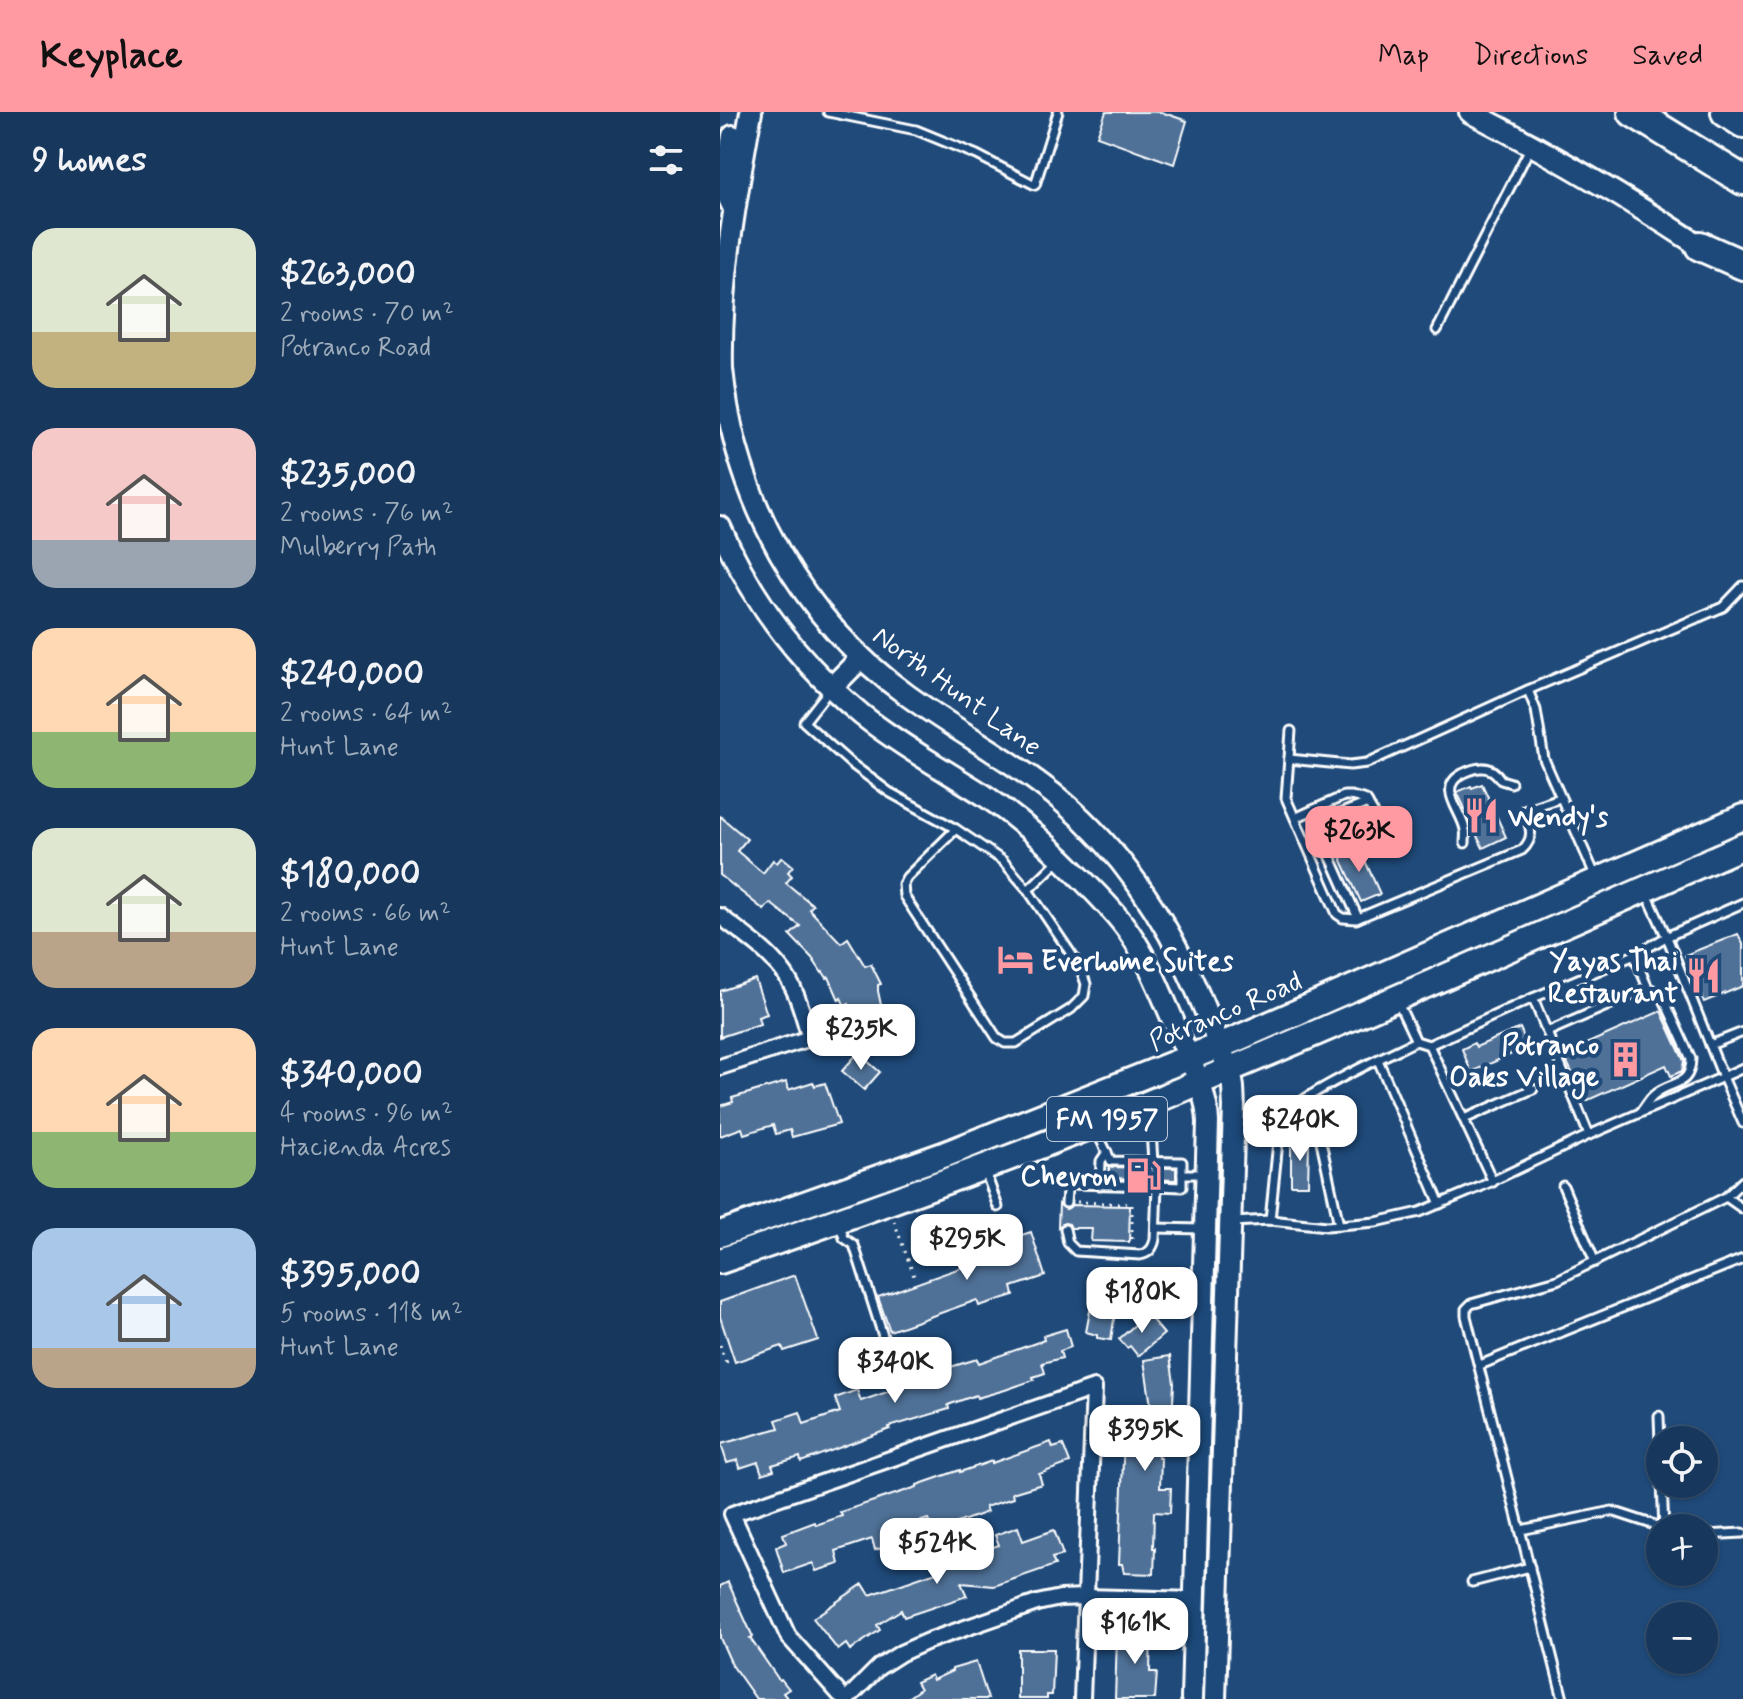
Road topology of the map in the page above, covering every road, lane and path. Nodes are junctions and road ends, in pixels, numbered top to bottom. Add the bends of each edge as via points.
1 (737, 112) edge
2 (751, 112) edge
3 (828, 112) edge
4 (1058, 112) edge
5 (1470, 112) edge
6 (1633, 112) edge
7 (1726, 112) edge
8 (842, 113) edge
9 (1743, 123) edge
10 (1532, 145) junction
11 (1743, 180) edge
12 (734, 209) junction
13 (1700, 246) junction
14 (1743, 265) edge
15 (1743, 276) edge
16 (720, 327) edge
17 (1437, 330) dead end
18 (720, 527) edge
19 (1743, 586) edge
20 (861, 658) junction
21 (832, 687) junction
22 (1528, 690) junction
23 (1291, 731) dead end
24 (1289, 759) junction
25 (1511, 783) dead end
26 (1560, 798) junction
27 (1368, 803) junction
28 (1374, 814) dead end
29 (1743, 817) edge
30 (1295, 818) junction
31 (956, 829) junction
32 (1743, 831) edge
33 (1465, 843) dead end
34 (1743, 846) edge
35 (1060, 858) junction
36 (1598, 881) junction
37 (1645, 889) junction
38 (1028, 890) junction
39 (1743, 903) edge
40 (720, 916) edge
41 (1358, 918) junction
42 (1666, 937) junction
43 (1634, 955) junction
44 (1468, 966) junction
45 (1648, 988) junction
46 (1395, 998) junction
47 (1533, 998) junction
48 (1547, 1032) junction
49 (1743, 1032) edge
50 (1416, 1041) junction
51 (1429, 1045) junction
52 (1710, 1045) junction
53 (1220, 1046) junction
54 (1188, 1059) junction
55 (1378, 1060) junction
56 (720, 1067) edge
57 (1743, 1068) edge
58 (1229, 1069) junction
59 (1723, 1077) junction
60 (1198, 1082) junction
61 (1533, 1089) dead end
62 (1311, 1095) junction
63 (1141, 1106) junction
64 (1640, 1113) junction
65 (1464, 1119) junction
66 (1743, 1123) edge
67 (1093, 1125) junction
68 (1589, 1135) junction
69 (975, 1142) junction
70 (1107, 1152) junction
71 (946, 1154) junction
72 (1153, 1162) junction
73 (984, 1167) junction
74 (1182, 1174) junction
75 (1207, 1174) junction
76 (1743, 1181) edge
77 (1493, 1182) junction
78 (1100, 1185) junction
79 (1157, 1186) junction
80 (1563, 1186) dead end
81 (1726, 1197) junction
82 (1066, 1203) joint
83 (807, 1204) junction
84 (1440, 1204) junction
85 (998, 1207) dead end
86 (1743, 1209) edge
87 (891, 1214) dead end
88 (838, 1220) junction
89 (1270, 1220) junction
90 (1230, 1222) junction
91 (1339, 1225) junction
92 (1156, 1228) junction
93 (1065, 1229) dead end
94 (1206, 1229) junction
95 (720, 1234) edge
96 (1132, 1245) dead end
97 (720, 1246) edge
98 (1743, 1259) edge
99 (720, 1261) edge
100 (1595, 1262) junction
101 (1204, 1270) junction
102 (915, 1279) dead end
103 (883, 1336) dead end
104 (720, 1345) edge
105 (734, 1359) dead end
106 (1480, 1365) junction
107 (1225, 1379) junction
108 (1659, 1416) dead end
109 (1659, 1426) edge
110 (1663, 1498) edge
111 (1521, 1530) junction
112 (1743, 1533) edge
113 (1718, 1534) edge
114 (1530, 1567) junction
115 (1472, 1582) dead end
116 (1085, 1597) junction
117 (1196, 1600) junction
118 (846, 1699) edge
119 (1082, 1699) edge
120 (1192, 1699) edge
121 (1215, 1699) edge
122 (1563, 1699) edge

1 - 12 main road via 724,188
2 - 12 main road, North Hunt Lane
3 - 8 lane
4 - 8 lane via 1035,185 916,130
5 - 10 main road
6 - 11 highway
7 - 9 highway
10 - 13 main road
10 - 17 lane
12 - 16 main road, North Hunt Lane
13 - 14 highway
13 - 15 main road
16 - 20 main road, North Hunt Lane via 730,422 752,497 796,580
18 - 21 main road via 762,605
19 - 22 lane via 1723,607
20 - 21 main road
20 - 53 main road, North Hunt Lane via 1024,772 1096,834 1166,928
21 - 31 lane via 804,722 889,792
21 - 35 main road via 883,730 1006,810
22 - 24 lane via 1367,763
22 - 26 lane via 1544,759
23 - 24 lane
24 - 30 lane via 1286,798
25 - 33 lane via 1486,768 1454,780 1451,796
26 - 36 lane
26 - 41 lane via 1524,810 1532,833 1522,850
27 - 28 lane
27 - 30 lane via 1344,796
27 - 41 lane via 1329,820 1322,831
29 - 36 main road, Potranco Road / FM 1957
30 - 41 lane via 1337,914
31 - 38 lane via 1003,861
31 - 38 lane via 907,877 904,896 1005,1043 1016,1043 1071,1009 1084,996 1086,984
32 - 37 main road via 1651,873
34 - 37 main road, Potranco Road / FM 1957
35 - 38 lane
35 - 54 main road via 1111,909 1136,943
36 - 44 main road via 1597,894 1489,944
36 - 53 main road, Potranco Road / FM 1957
37 - 42 lane
37 - 44 main road, Potranco Road / FM 1957
39 - 42 lane
40 - 56 street via 781,968 810,1038
42 - 43 lane
42 - 52 lane
43 - 45 lane
43 - 47 lane
44 - 46 main road, Potranco Road / FM 1957
45 - 48 lane
45 - 64 lane via 1661,993 1691,1059 1691,1071 1683,1081 1655,1093
46 - 50 lane
46 - 58 main road, Potranco Road / FM 1957
47 - 48 lane
47 - 51 lane
48 - 68 lane
49 - 52 lane
50 - 51 lane
50 - 55 lane
51 - 65 lane
52 - 59 lane
53 - 54 main road, Potranco Road / FM 1957
53 - 58 main road, North Hunt Lane
54 - 60 main road
54 - 69 main road, Potranco Road / FM 1957
55 - 62 lane
55 - 84 lane
57 - 59 lane
58 - 60 main road, Potranco Road / FM 1957
58 - 90 main road, North Hunt Lane via 1234,1106
59 - 64 lane
59 - 66 lane
60 - 63 main road, Potranco Road / FM 1957
60 - 75 main road via 1208,1113
61 - 65 lane
62 - 89 lane via 1282,1115
62 - 91 lane
63 - 67 main road, Potranco Road / FM 1957
63 - 72 lane via 1151,1131
64 - 68 lane
65 - 77 lane
67 - 70 lane
67 - 73 main road, Potranco Road / FM 1957
68 - 77 lane
69 - 71 main road, Potranco Road / FM 1957
69 - 73 main road
70 - 72 lane via 1111,1161
70 - 78 lane via 1101,1161
71 - 83 main road, Potranco Road / FM 1957
71 - 88 main road via 910,1178 847,1201
72 - 74 lane via 1182,1162
73 - 85 lane
73 - 88 main road, Potranco Road / FM 1957
74 - 75 lane
74 - 79 lane via 1182,1187
75 - 94 main road
76 - 81 lane
77 - 84 lane
78 - 79 lane
78 - 82 lane via 1071,1184
79 - 92 lane
80 - 100 lane
81 - 86 lane
81 - 100 lane
82 - 96 path via 1132,1204
83 - 95 main road, Potranco Road / FM 1957
83 - 97 main road via 762,1232
84 - 91 lane via 1376,1222
87 - 102 path
88 - 99 main road, Potranco Road / FM 1957
88 - 103 lane via 844,1238 854,1245
89 - 90 lane
89 - 91 lane
90 - 107 main road, North Hunt Lane
92 - 93 lane via 1154,1246 1140,1255 1076,1251
92 - 94 lane
94 - 101 main road
98 - 106 lane
100 - 106 lane via 1557,1280 1471,1304 1466,1316
101 - 107 main road via 1217,1276 1215,1368
101 - 117 main road
104 - 105 path via 726,1364
106 - 111 lane
107 - 121 main road, North Hunt Lane
108 - 109 lane
110 - 111 lane via 1664,1528 1612,1511
111 - 114 lane
112 - 113 lane
114 - 115 lane
114 - 122 lane
116 - 117 street
116 - 118 street via 1037,1603 928,1641 879,1667
116 - 118 street via 1094,1388 732,1514 788,1636
116 - 119 street
117 - 120 main road

